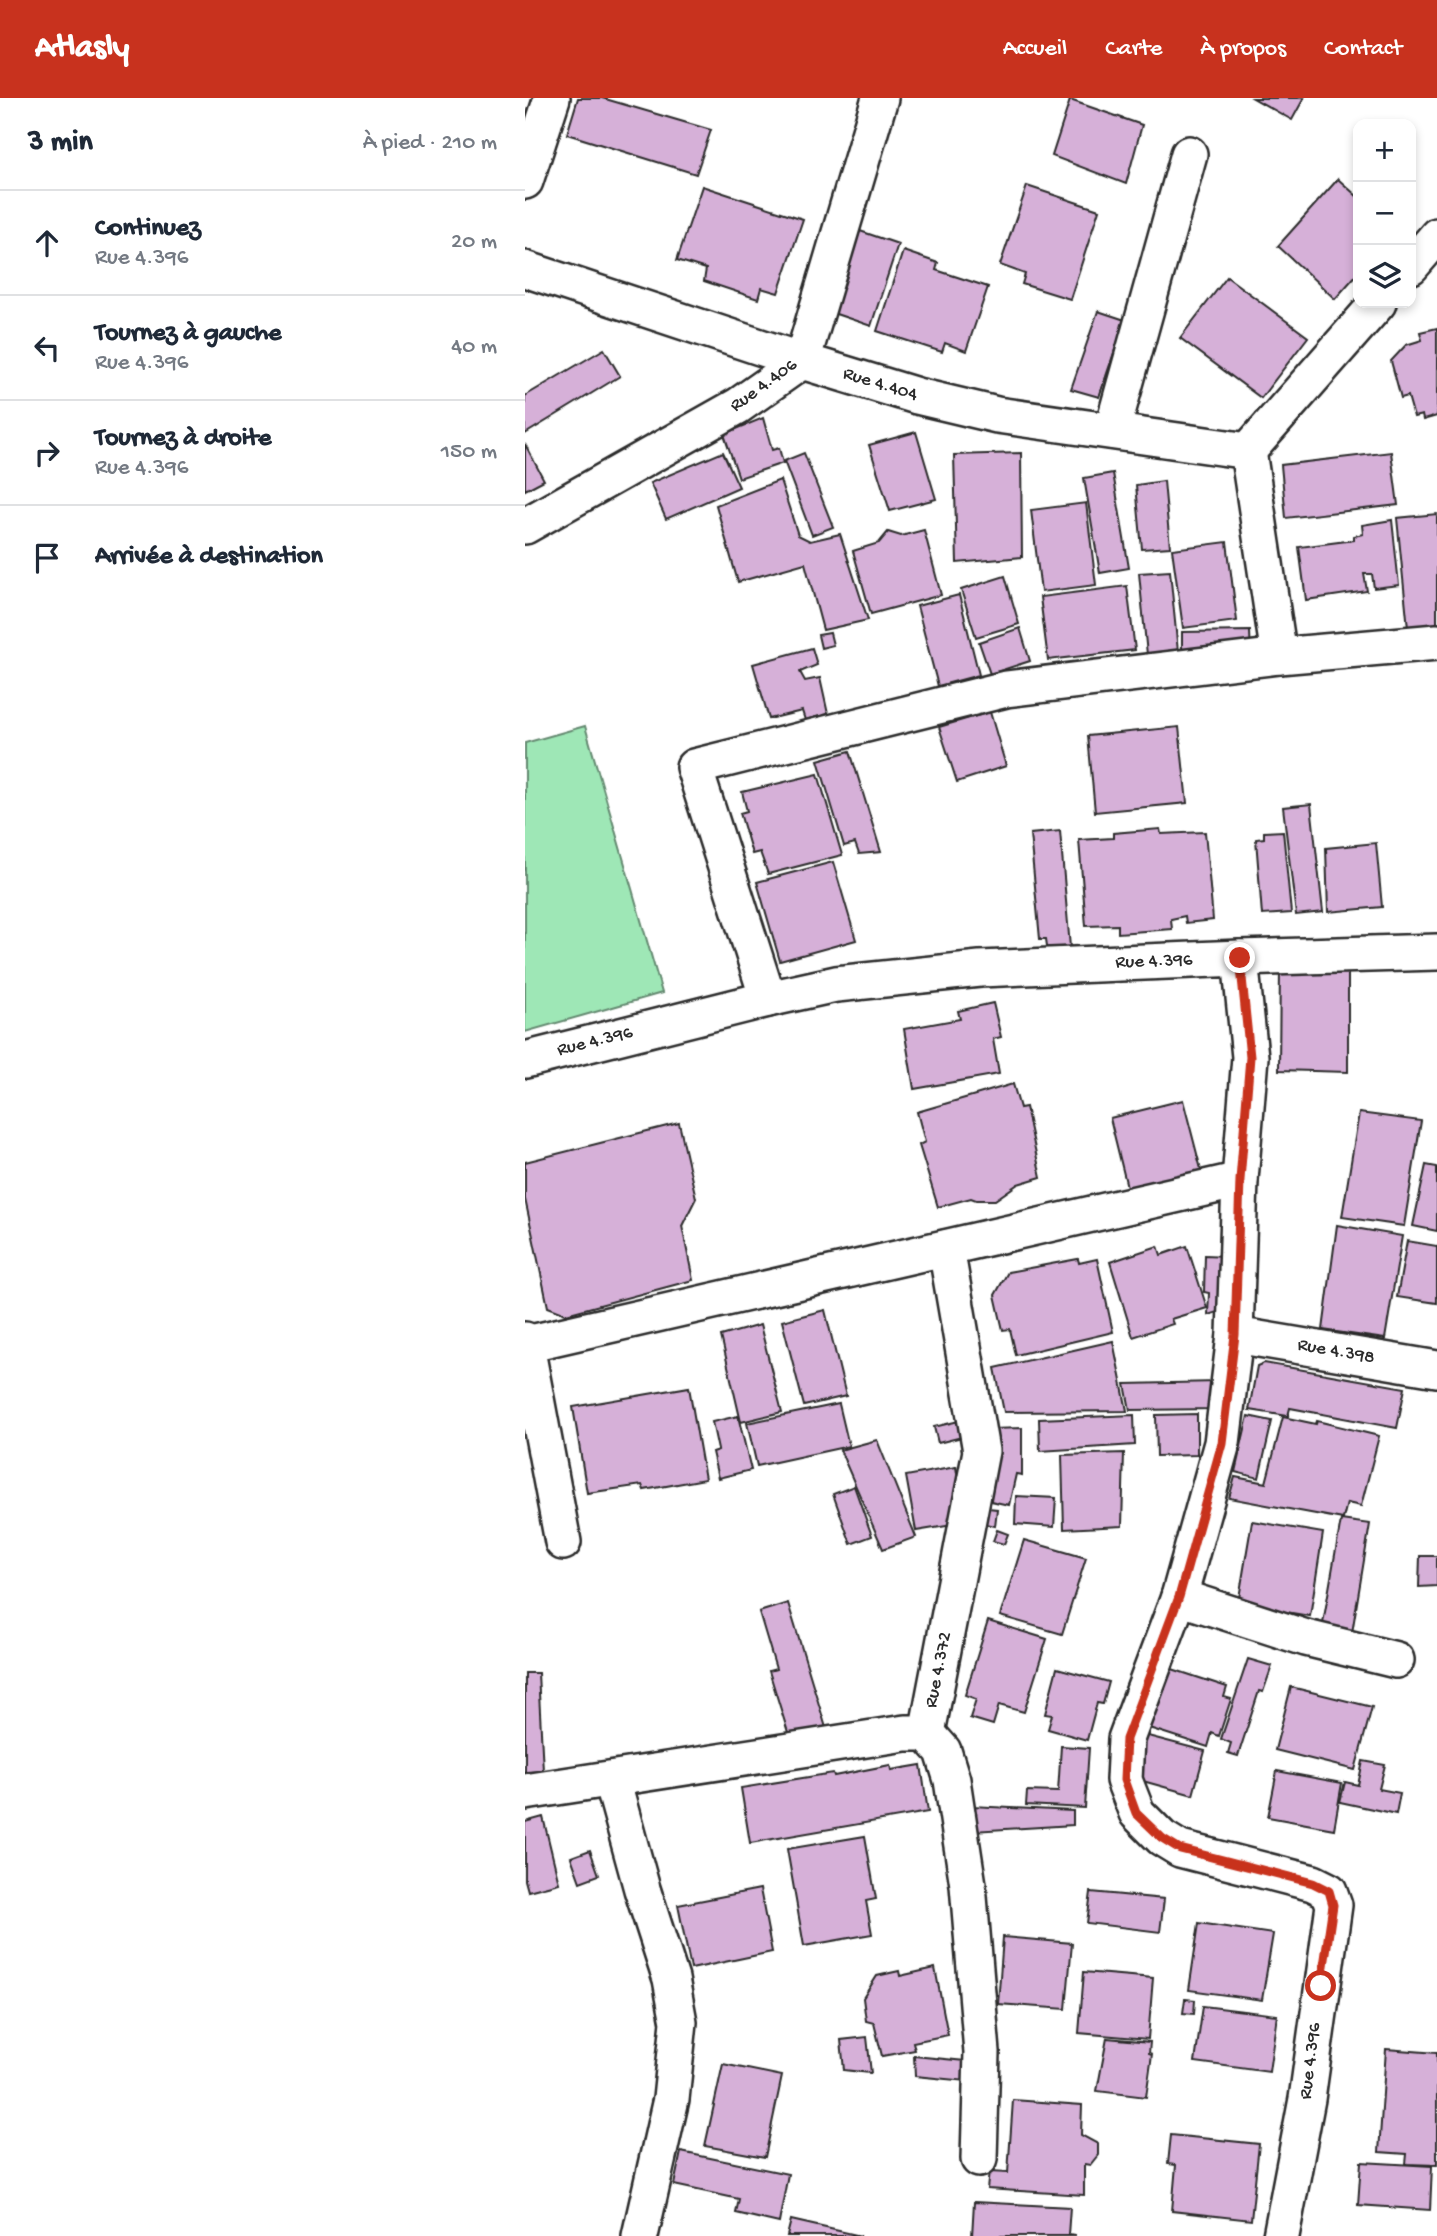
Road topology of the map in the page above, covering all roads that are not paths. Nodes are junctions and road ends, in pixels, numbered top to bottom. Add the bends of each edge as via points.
1 (552, 98) edge
2 (880, 98) edge
3 (1189, 154) dead end
4 (525, 181) edge
5 (1437, 236) edge
6 (1416, 260) edge
7 (525, 269) edge
8 (1374, 308) edge
9 (802, 361) junction
10 (1112, 431) junction
11 (1248, 451) junction
12 (525, 526) edge
13 (1437, 642) edge
14 (1279, 656) junction
15 (1437, 952) edge
16 (1240, 958) junction
17 (768, 999) junction
18 (525, 1060) edge
19 (1240, 1180) junction
20 (946, 1248) junction
21 (1235, 1335) junction
22 (525, 1342) edge
23 (1437, 1370) edge
24 (563, 1542) dead end
25 (1179, 1597) junction
26 (1396, 1660) dead end
27 (927, 1733) junction
28 (612, 1780) junction
29 (525, 1792) edge
30 (979, 2159) dead end
31 (640, 2236) edge
32 (1281, 2236) edge

1 - 4 street
2 - 9 street, Rue 4.406
3 - 10 street
5 - 6 street
7 - 9 street, Rue 4.404
8 - 11 street
9 - 10 street, Rue 4.404 via 997,415
9 - 12 street, Rue 4.406 via 738,406
10 - 11 street, Rue 4.404
11 - 14 street
13 - 14 street
14 - 17 street via 1006,689 694,767
15 - 16 street
16 - 17 street, Rue 4.396 via 980,969 836,984
16 - 19 street, Rue 4.396 via 1250,1057
17 - 18 street, Rue 4.396
19 - 20 street
19 - 21 street, Rue 4.396
20 - 22 street
20 - 27 street, Rue 4.372 via 981,1451
21 - 23 street, Rue 4.398
21 - 25 street, Rue 4.396 via 1222,1443
22 - 24 street
25 - 26 street via 1306,1638
25 - 32 street, Rue 4.396 via 1126,1739 1124,1780 1136,1813 1180,1849 1313,1883 1329,1891 1333,1905 1307,2099
27 - 28 street, Rue 4.372
27 - 30 street via 943,1751 952,1780 968,1885 982,2052
28 - 29 street, Rue 4.372
28 - 31 street via 671,1979 679,2022 671,2099

